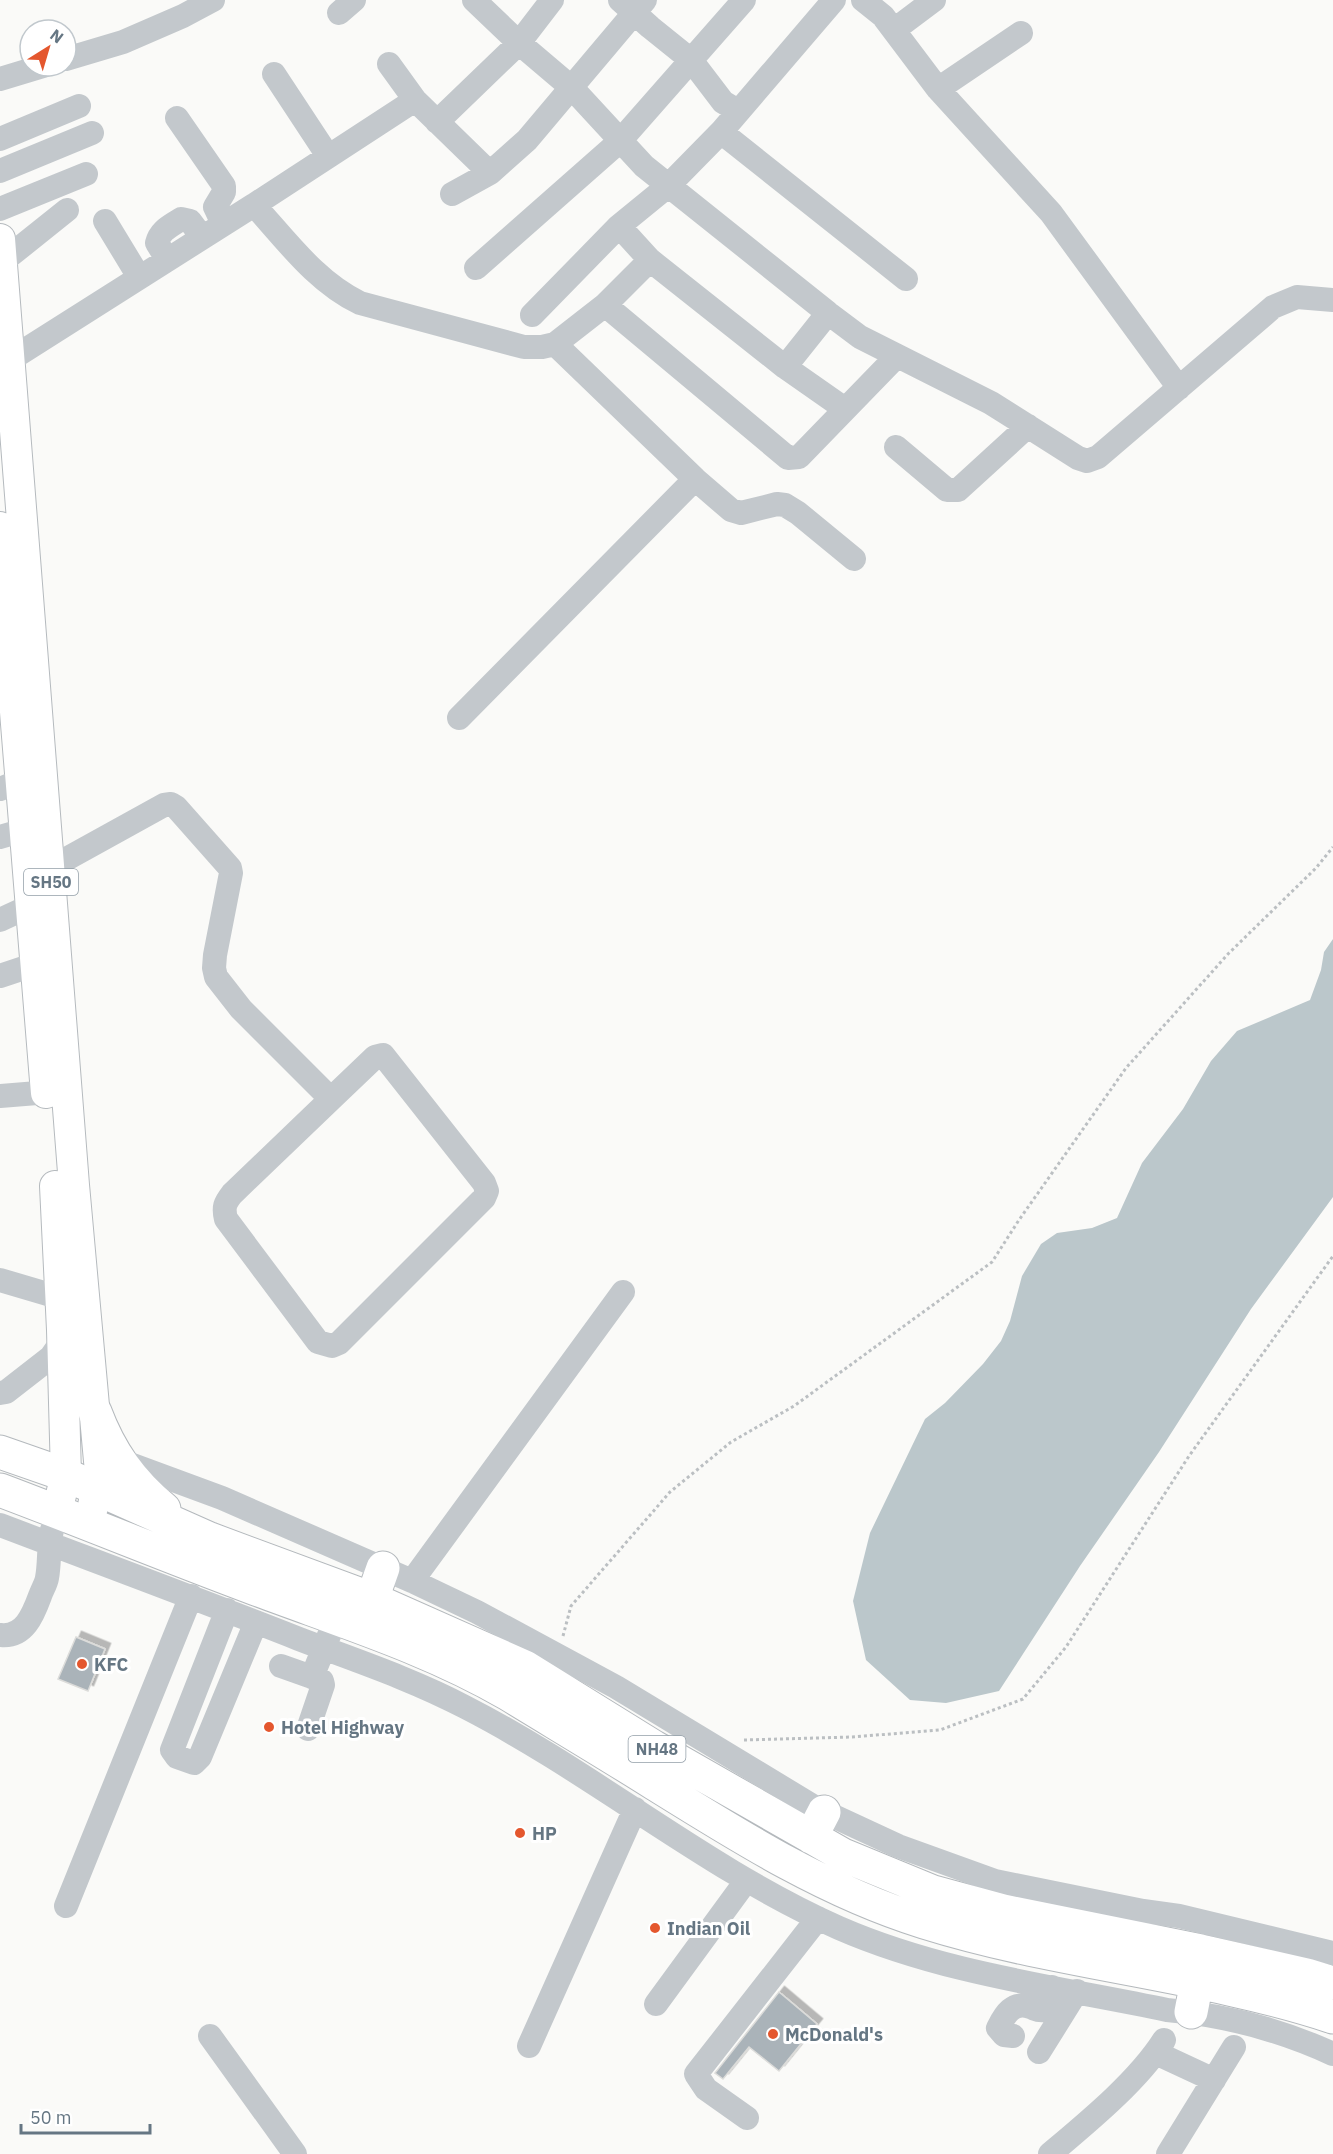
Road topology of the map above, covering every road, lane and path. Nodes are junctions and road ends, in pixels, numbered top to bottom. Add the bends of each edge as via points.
1 (213, 0) edge
2 (474, 0) edge
3 (552, 0) edge
4 (744, 0) edge
5 (834, 0) edge
6 (863, 0) edge
7 (934, 0) edge
8 (633, 4) edge
9 (894, 30) junction
10 (1021, 33) dead end
11 (519, 43) junction
12 (78, 55) edge
13 (691, 60) junction
14 (389, 64) dead end
15 (18, 74) edge
16 (274, 74) dead end
17 (0, 79) edge
18 (572, 88) junction
19 (938, 89) junction
20 (415, 100) junction
21 (79, 106) dead end
22 (738, 111) junction
23 (177, 118) dead end
24 (437, 122) junction
25 (92, 132) dead end
26 (721, 132) junction
27 (0, 140) edge
28 (620, 141) junction
29 (328, 156) junction
30 (0, 171) edge
31 (490, 173) junction
32 (86, 174) dead end
33 (668, 186) junction
34 (453, 194) dead end
35 (254, 205) junction
36 (0, 209) edge
37 (67, 210) dead end
38 (105, 221) dead end
39 (223, 224) junction
40 (619, 226) junction
41 (1, 250) edge
42 (650, 260) junction
43 (476, 268) dead end
44 (139, 277) junction
45 (906, 279) dead end
46 (1333, 300) edge
47 (605, 305) junction
48 (828, 313) junction
49 (532, 315) dead end
50 (555, 344) junction
51 (897, 356) junction
52 (5, 362) edge
53 (785, 368) junction
54 (1179, 388) junction
55 (845, 409) junction
56 (1028, 426) junction
57 (897, 447) dead end
58 (695, 479) junction
59 (0, 527) edge
60 (854, 559) dead end
61 (459, 718) dead end
62 (10, 785) edge
63 (12, 834) edge
64 (1333, 847) edge
65 (50, 868) junction
66 (30, 906) junction
67 (0, 920) edge
68 (36, 964) junction
69 (0, 976) edge
70 (57, 1091) junction
71 (0, 1096) edge
72 (331, 1099) junction
73 (1333, 1256) edge
74 (0, 1280) edge
75 (622, 1292) dead end
76 (61, 1299) junction
77 (62, 1330) junction
78 (0, 1393) edge
79 (94, 1412) junction
80 (0, 1452) edge
81 (117, 1459) junction
82 (66, 1475) junction
83 (98, 1489) junction
84 (0, 1490) edge
85 (57, 1511) junction
86 (0, 1525) edge
87 (89, 1525) junction
88 (210, 1539) junction
89 (48, 1544) junction
90 (398, 1574) junction
91 (191, 1596) junction
92 (372, 1599) junction
93 (227, 1610) junction
94 (336, 1618) junction
95 (256, 1622) junction
96 (0, 1635) edge
97 (324, 1648) junction
98 (558, 1655) junction
99 (281, 1666) dead end
100 (312, 1677) junction
101 (309, 1729) dead end
102 (705, 1742) junction
103 (635, 1809) junction
104 (818, 1824) junction
105 (746, 1881) junction
106 (66, 1906) dead end
107 (818, 1918) junction
108 (1333, 1953) edge
109 (1333, 1983) edge
110 (1052, 1987) junction
111 (1077, 1991) junction
112 (1194, 1996) junction
113 (656, 2004) dead end
114 (1333, 2017) edge
115 (210, 2036) dead end
116 (1013, 2036) dead end
117 (528, 2046) dead end
118 (1234, 2047) dead end
119 (1039, 2052) dead end
120 (1333, 2054) edge
121 (1214, 2080) junction
122 (747, 2118) dead end
123 (295, 2154) edge
124 (1050, 2154) edge
125 (1168, 2154) edge

1 - 12 street via 123,42
2 - 11 street
3 - 11 street
4 - 13 street
5 - 22 street
6 - 9 street via 884,16
7 - 9 street
8 - 13 street
8 - 18 street
9 - 19 street
10 - 19 street
11 - 18 street
11 - 24 street
13 - 22 street via 723,102
13 - 28 street
14 - 20 street
15 - 17 street
16 - 29 street
18 - 28 street
18 - 31 street via 527,140
19 - 54 street via 1051,213
20 - 24 street
20 - 29 street
21 - 27 street
22 - 26 street
23 - 39 street via 224,186 215,207
24 - 31 street
25 - 30 street
26 - 33 street
26 - 45 street
28 - 33 street
28 - 43 street
29 - 35 street
31 - 34 street
32 - 36 street
33 - 40 street
33 - 48 street
35 - 39 street
35 - 50 street via 326,282 360,303 524,347
37 - 41 street
38 - 44 street
39 - 44 street
40 - 42 street
40 - 49 street
41 - 52 main road, SH50
42 - 47 street
42 - 53 street
44 - 52 street
46 - 54 street via 1297,297 1273,307
47 - 50 street
47 - 55 street via 788,458 799,458
48 - 51 street via 860,337
48 - 53 street
50 - 58 street
51 - 55 street
51 - 56 street
52 - 65 main road, SH50
53 - 55 street
54 - 56 street via 1098,457 1088,461
56 - 57 street via 958,490 947,490
58 - 60 street via 731,510 741,513 785,505
58 - 61 street
59 - 62 main road, SH50
62 - 63 main road, SH50
63 - 66 main road, SH50
64 - 98 path via 1228,954 1126,1068 992,1262 794,1406 731,1442 670,1492 571,1606
65 - 70 main road, SH50
65 - 72 street via 165,805 176,807 230,868 215,955 216,977 241,1009
66 - 67 street
66 - 68 main road, SH50
68 - 69 street
68 - 70 main road, SH50
70 - 71 street
70 - 76 main road, SH50 via 55,1186
70 - 79 main road, SH50
72 - 72 street via 232,1194 224,1209 226,1219 318,1342 332,1346 487,1191 383,1055 375,1057
73 - 102 path via 1189,1456 1066,1647 1023,1699 940,1730
74 - 76 street
75 - 90 street
76 - 77 main road, SH50
77 - 78 street via 51,1357
77 - 82 main road, SH50
79 - 81 highway
79 - 83 main road, SH50
80 - 82 highway, NH48
81 - 88 highway via 152,1499
81 - 90 street via 222,1498
82 - 83 highway, NH48
82 - 85 main road, SH50
83 - 87 main road, SH50
83 - 88 highway, NH48
84 - 85 highway, NH48
85 - 87 highway, NH48
85 - 89 street
86 - 89 street
87 - 94 highway, NH48
88 - 92 highway, NH48
89 - 91 street
89 - 96 street via 47,1579 31,1618 19,1632
90 - 92 highway
90 - 98 street
91 - 93 street
91 - 106 street
92 - 104 highway, NH48 via 525,1667 654,1747
93 - 95 street
93 - 95 street via 172,1750 177,1757 194,1763 200,1757
94 - 97 street
94 - 112 highway, NH48 via 479,1677 707,1816 829,1885 922,1922
95 - 97 street
97 - 100 street
97 - 103 street via 465,1707
98 - 102 street
99 - 100 street
100 - 101 street via 323,1685
102 - 104 street
103 - 105 street
103 - 117 street
104 - 108 street via 898,1846 995,1881 1179,1916
104 - 109 highway, NH48 via 843,1855 933,1892
105 - 107 street
105 - 113 street
107 - 110 street via 894,1949
107 - 122 street via 696,2074 706,2089
110 - 111 street
110 - 116 street via 1044,2010 1018,2005 1010,2008 998,2028 1004,2035
111 - 112 street via 1167,2010
111 - 119 street
112 - 114 highway, NH48 via 1297,2005
112 - 120 street via 1229,2019
115 - 123 street
118 - 121 street
121 - 124 street via 1160,2047 1110,2101
121 - 125 street

